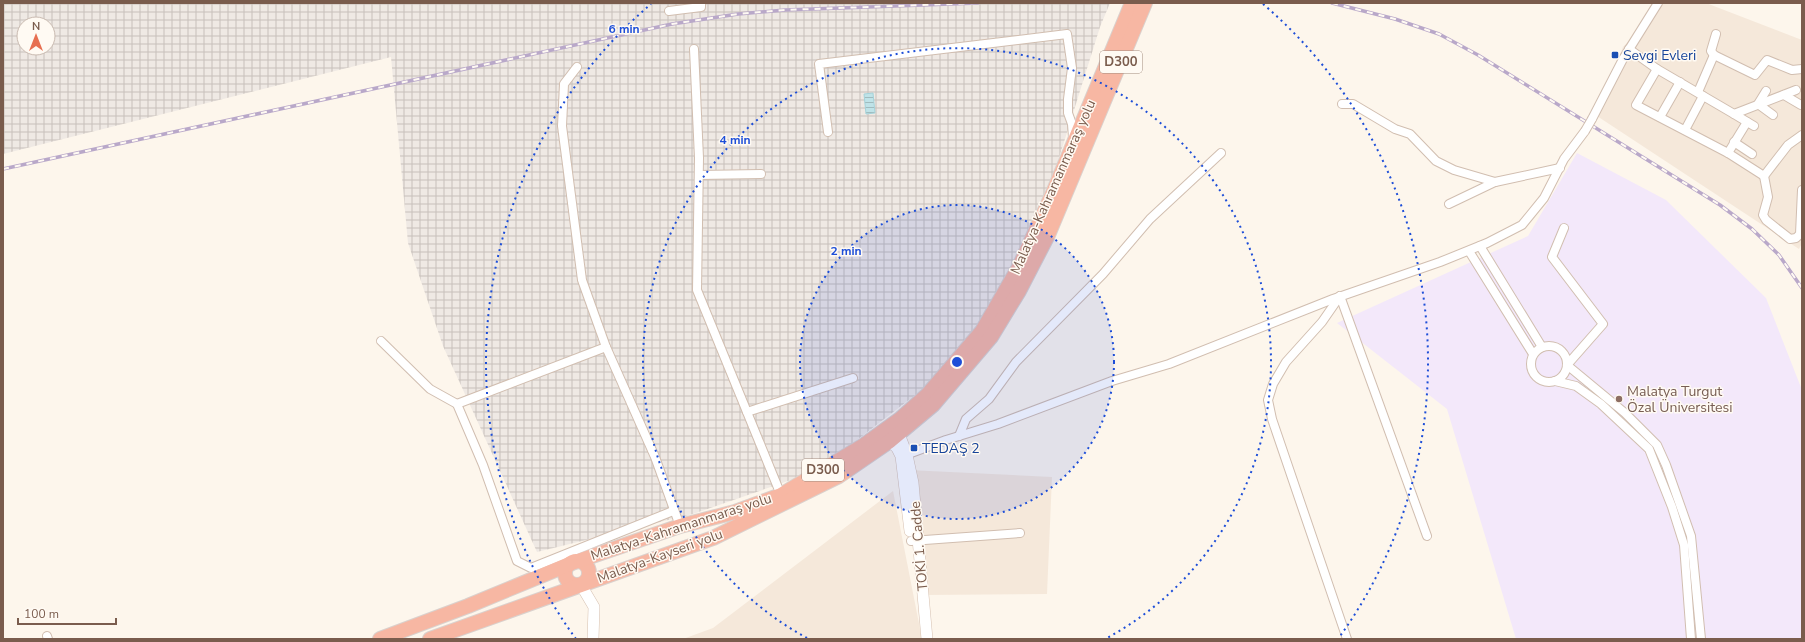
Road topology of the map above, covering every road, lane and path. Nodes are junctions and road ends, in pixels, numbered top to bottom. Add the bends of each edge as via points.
1 (701, 3) edge
2 (1132, 3) edge
3 (1145, 3) edge
4 (1658, 3) edge
5 (669, 11) dead end
6 (1130, 26) junction
7 (1716, 34) dead end
8 (694, 49) dead end
9 (1629, 49) junction
10 (1714, 55) junction
11 (577, 66) dead end
12 (1657, 69) junction
13 (1802, 69) edge
14 (1680, 82) junction
15 (1796, 90) dead end
16 (1766, 91) dead end
17 (1700, 94) junction
18 (1784, 94) junction
19 (1753, 103) junction
20 (1342, 104) dead end
21 (1801, 105) edge
22 (1734, 114) junction
23 (1773, 115) dead end
24 (1660, 117) junction
25 (1685, 130) junction
26 (828, 132) dead end
27 (1802, 135) edge
28 (1074, 141) junction
29 (1734, 142) junction
30 (1221, 153) dead end
31 (1728, 154) junction
32 (1752, 154) dead end
33 (1560, 168) junction
34 (761, 174) dead end
35 (699, 176) junction
36 (1764, 176) junction
37 (1495, 182) junction
38 (1802, 190) edge
39 (1449, 204) dead end
40 (1564, 228) dead end
41 (1480, 246) junction
42 (1469, 251) junction
43 (1340, 296) junction
44 (381, 341) dead end
45 (606, 347) junction
46 (1542, 347) junction
47 (1533, 354) junction
48 (1567, 365) junction
49 (853, 378) dead end
50 (1555, 381) junction
51 (457, 404) junction
52 (747, 412) junction
53 (959, 436) junction
54 (895, 437) junction
55 (904, 456) junction
56 (781, 495) junction
57 (673, 511) junction
58 (680, 526) junction
59 (1020, 533) dead end
60 (1427, 536) dead end
61 (915, 540) junction
62 (572, 563) junction
63 (581, 585) junction
64 (380, 639) edge
65 (430, 639) edge
66 (593, 639) edge
67 (921, 639) edge
68 (927, 639) edge
69 (1347, 639) edge
70 (1691, 639) edge
71 (1701, 639) edge

1 - 5 street via 701,7
2 - 6 highway, Malatya-Kahramanmaraş yolu / D300
3 - 6 highway, Malatya-Kayseri yolu / D300
4 - 9 street
6 - 28 highway, Malatya-Kahramanmaraş yolu / D300
6 - 54 highway, Malatya-Kayseri yolu / D300 via 1048,235 1019,291 991,337 933,405
7 - 10 street via 1711,51
8 - 35 street
9 - 12 street
9 - 33 street, bridge via 1592,119
10 - 13 street via 1755,75 1767,60 1792,70
10 - 17 street
11 - 45 street via 564,84 562,126 565,158 576,222 582,280
12 - 14 street
12 - 24 street via 1636,105
14 - 17 street
14 - 24 street
15 - 18 street
16 - 19 street
17 - 22 street
17 - 25 street
18 - 19 street
18 - 21 street
19 - 22 street
19 - 23 street
20 - 37 street via 1353,104 1395,129 1410,134 1436,161 1454,170
22 - 29 street via 1750,124
24 - 25 street
25 - 31 street
26 - 28 street via 819,64 1067,34 1072,68 1068,113
27 - 36 street via 1788,145
28 - 56 highway, Malatya-Kahramanmaraş yolu / D300 via 1019,267 982,331 927,395 900,419 864,445
29 - 31 street
29 - 32 street
30 - 53 street via 1150,220 1103,274 1016,362 989,398 966,419
31 - 36 street
33 - 37 street
33 - 41 street via 1544,198 1522,225
34 - 35 street
35 - 52 street via 697,290
36 - 38 street via 1768,198 1763,215 1790,239 1800,234
37 - 39 street
40 - 48 street via 1552,258 1603,324
41 - 42 street
41 - 46 street
42 - 43 street
42 - 47 street
43 - 53 street via 1169,364 1112,381
43 - 60 street
43 - 69 street via 1322,322 1286,362 1273,384 1268,400 1272,419
44 - 51 street via 430,389
45 - 51 street
45 - 57 street via 655,457
46 - 47 street
46 - 48 street via 1559,349 1564,354
47 - 50 street via 1530,366 1536,377 1546,382
48 - 50 street via 1563,376
48 - 71 street via 1625,413 1657,445 1691,536
49 - 52 street
50 - 70 street via 1576,386 1595,399 1649,449 1684,545
51 - 57 street via 483,465 517,561 531,568
52 - 56 street
53 - 55 street
54 - 55 main road via 897,448
54 - 63 highway, Malatya-Kayseri yolu / D300 via 839,476 713,538
55 - 61 main road, TOKİ 1. Cadde
56 - 58 highway, Malatya-Kahramanmaraş yolu / D300 via 735,512
57 - 58 street
58 - 62 highway, Malatya-Kahramanmaraş yolu / D300
59 - 61 street
61 - 67 main road, TOKİ 1. Cadde
61 - 68 main road, TOKİ 1. Cadde
62 - 63 highway via 565,572 567,579 573,585
62 - 64 highway, Malatya-Kahramanmaraş yolu / D300
63 - 65 highway, Malatya-Kayseri yolu / D300
63 - 66 main road via 594,607

